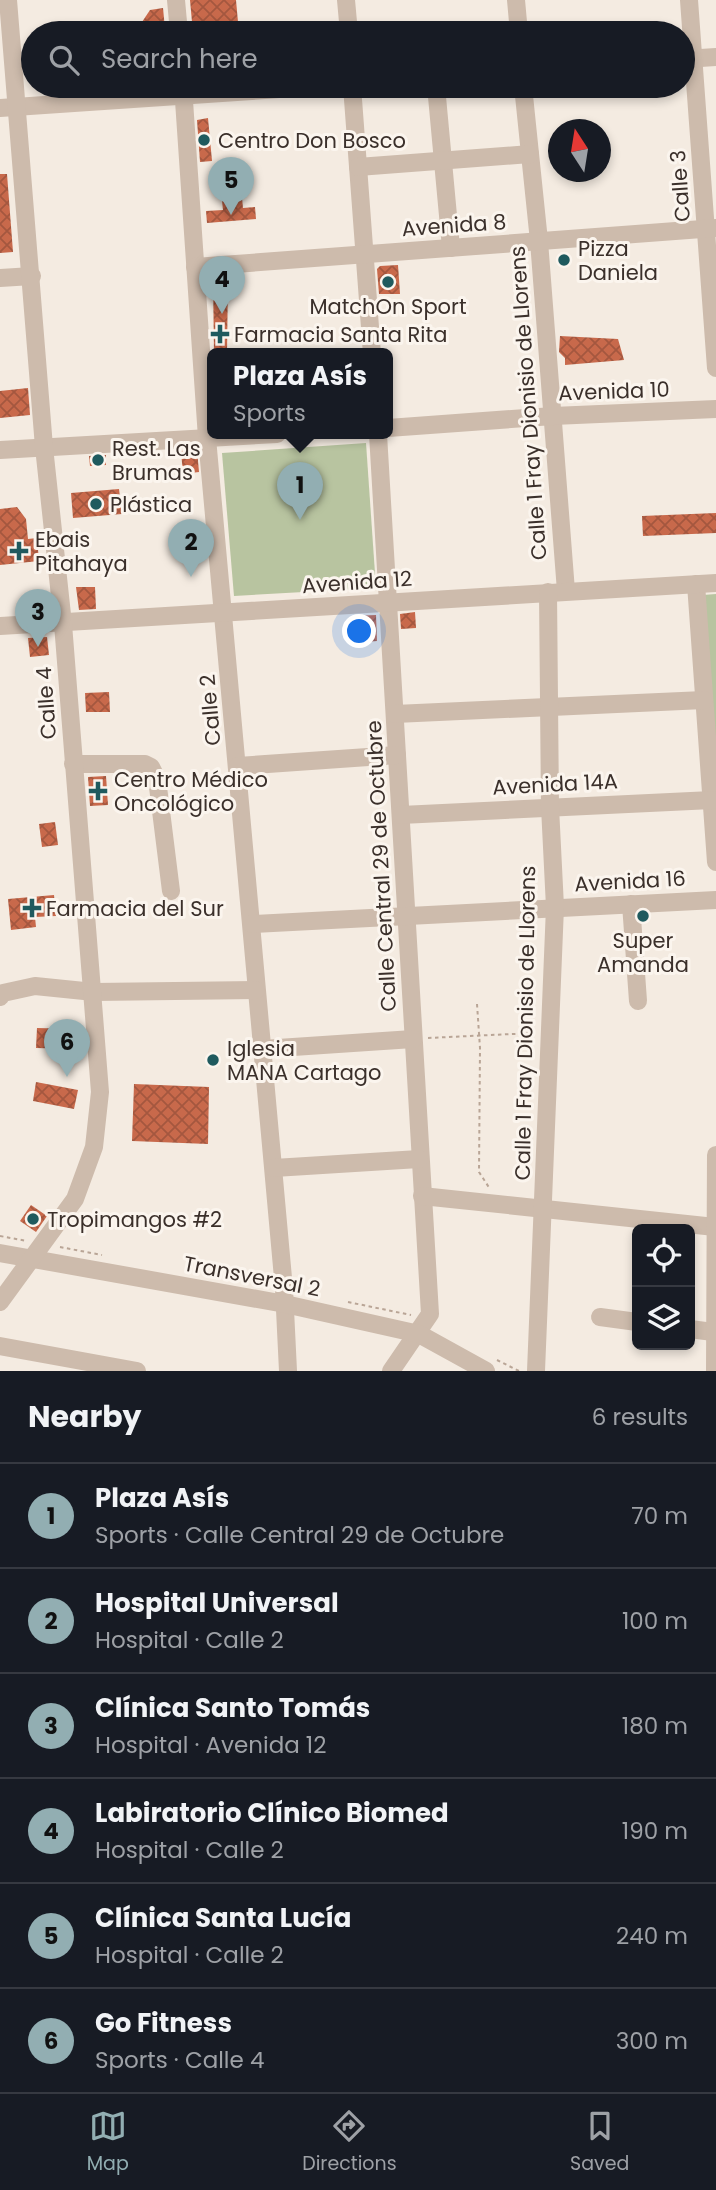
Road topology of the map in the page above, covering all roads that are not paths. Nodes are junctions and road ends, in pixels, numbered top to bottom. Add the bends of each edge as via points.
1 (8, 0) edge
2 (176, 0) edge
3 (346, 0) edge
4 (516, 0) edge
5 (689, 0) edge
6 (178, 21) edge
7 (348, 21) edge
8 (518, 21) edge
9 (689, 21) edge
10 (716, 57) edge
11 (695, 58) edge
12 (101, 98) edge
13 (184, 98) edge
14 (353, 98) edge
15 (437, 98) edge
16 (524, 98) edge
17 (693, 98) edge
18 (8, 107) edge
19 (530, 154) junction
20 (444, 161) junction
21 (358, 167) junction
22 (711, 229) edge
23 (539, 241) junction
24 (451, 248) junction
25 (364, 254) junction
26 (195, 267) junction
27 (32, 276) junction
28 (0, 278) edge
29 (372, 348) edge
30 (716, 368) edge
31 (716, 409) edge
32 (553, 416) junction
33 (393, 428) edge
34 (207, 438) joint
35 (207, 439) edge
36 (377, 439) edge
37 (44, 447) junction
38 (0, 450) edge
39 (716, 583) edge
40 (696, 584) junction
41 (557, 592) junction
42 (389, 602) junction
43 (224, 612) junction
44 (63, 624) junction
45 (0, 626) edge
46 (704, 699) junction
47 (549, 706) junction
48 (395, 714) junction
49 (397, 755) junction
50 (73, 764) junction
51 (238, 766) junction
52 (712, 800) junction
53 (550, 807) junction
54 (401, 815) junction
55 (716, 862) edge
56 (171, 891) dead end
57 (716, 900) edge
58 (631, 904) junction
59 (555, 908) junction
60 (406, 916) junction
61 (252, 924) junction
62 (256, 990) junction
63 (94, 992) junction
64 (0, 997) edge
65 (638, 1001) dead end
66 (413, 1039) junction
67 (263, 1049) junction
68 (716, 1156) edge
69 (419, 1159) junction
70 (274, 1168) junction
71 (422, 1196) junction
72 (543, 1208) junction
73 (715, 1227) edge
74 (0, 1253) edge
75 (32, 1260) junction
76 (0, 1302) edge
77 (285, 1304) junction
78 (600, 1317) dead end
79 (632, 1321) edge
80 (695, 1330) edge
81 (713, 1332) junction
82 (419, 1334) junction
83 (0, 1346) edge
84 (137, 1371) edge
85 (288, 1371) edge
86 (391, 1371) edge
87 (486, 1371) edge
88 (536, 1371) edge
89 (715, 1371) edge

1 - 18 street, Calle 4
2 - 6 street
3 - 7 street
4 - 8 street
5 - 9 street, Calle 3
10 - 11 street
12 - 18 street
13 - 26 street, Calle 2
14 - 21 street
15 - 20 street
16 - 19 street, Calle 1 Fray Dionisio de Llorens
17 - 22 street, Calle 3
18 - 27 street, Calle 4
19 - 20 street
19 - 23 street, Calle 1 Fray Dionisio de Llorens
20 - 21 street
20 - 24 street
21 - 25 street
22 - 23 street, Avenida 8
22 - 30 street, Calle 3
23 - 24 street, Avenida 8
23 - 32 street, Calle 1 Fray Dionisio de Llorens
24 - 25 street, Avenida 8
25 - 26 street, Avenida 8
25 - 29 street
26 - 34 street, Calle 2
27 - 28 street
27 - 37 street, Calle 4
31 - 32 street, Avenida 10
32 - 33 street, Avenida 10
32 - 41 street, Calle 1 Fray Dionisio de Llorens
34 - 37 street
35 - 43 street, Calle 2
36 - 42 street, Calle Central 29 de Octubre
37 - 38 street
37 - 44 street, Calle 4
39 - 40 street, Avenida 12
40 - 41 street, Avenida 12
40 - 46 street
41 - 42 street, Avenida 12
41 - 47 street, Calle 1 Fray Dionisio de Llorens
42 - 43 street, Avenida 12
42 - 48 street, Calle Central 29 de Octubre
43 - 44 street, Avenida 12
43 - 51 street, Calle 2
44 - 45 street, Avenida 12
44 - 50 street, Calle 4
46 - 47 street
46 - 52 street
47 - 48 street
47 - 53 street, Calle 1 Fray Dionisio de Llorens
48 - 49 street, Calle Central 29 de Octubre
49 - 51 street
49 - 54 street, Calle Central 29 de Octubre
50 - 56 street via 151,767 157,779
50 - 63 street, Calle 4
51 - 61 street, Calle 2
52 - 53 street, Avenida 14A
52 - 55 street
53 - 54 street, Avenida 14A
53 - 59 street, Calle 1 Fray Dionisio de Llorens
54 - 60 street, Calle Central 29 de Octubre
57 - 58 street, Avenida 16
58 - 59 street, Avenida 16
58 - 65 street
59 - 60 street, Avenida 16
59 - 72 street, Calle 1 Fray Dionisio de Llorens
60 - 61 street, Avenida 16
60 - 66 street, Calle Central 29 de Octubre
61 - 62 street, Calle 2
62 - 63 street
62 - 67 street, Calle 2
63 - 64 street via 35,986
63 - 75 street, Calle 4 via 100,1092 94,1147 75,1199
66 - 67 street
66 - 69 street, Calle Central 29 de Octubre
67 - 70 street, Calle 2
68 - 73 street
69 - 70 street
69 - 71 street, Calle Central 29 de Octubre
70 - 77 street, Calle 2
71 - 72 street
71 - 82 street, Calle Central 29 de Octubre via 430,1314
72 - 73 street
72 - 88 street, Calle 1 Fray Dionisio de Llorens
73 - 81 street
74 - 75 street, Transversal 2
75 - 76 street, Calle 4
75 - 77 street, Transversal 2
77 - 82 street, Transversal 2
77 - 85 street, Calle 2
78 - 79 street
80 - 81 street
81 - 89 street
82 - 86 street, Calle Central 29 de Octubre
82 - 87 street, Transversal 2
83 - 84 street

